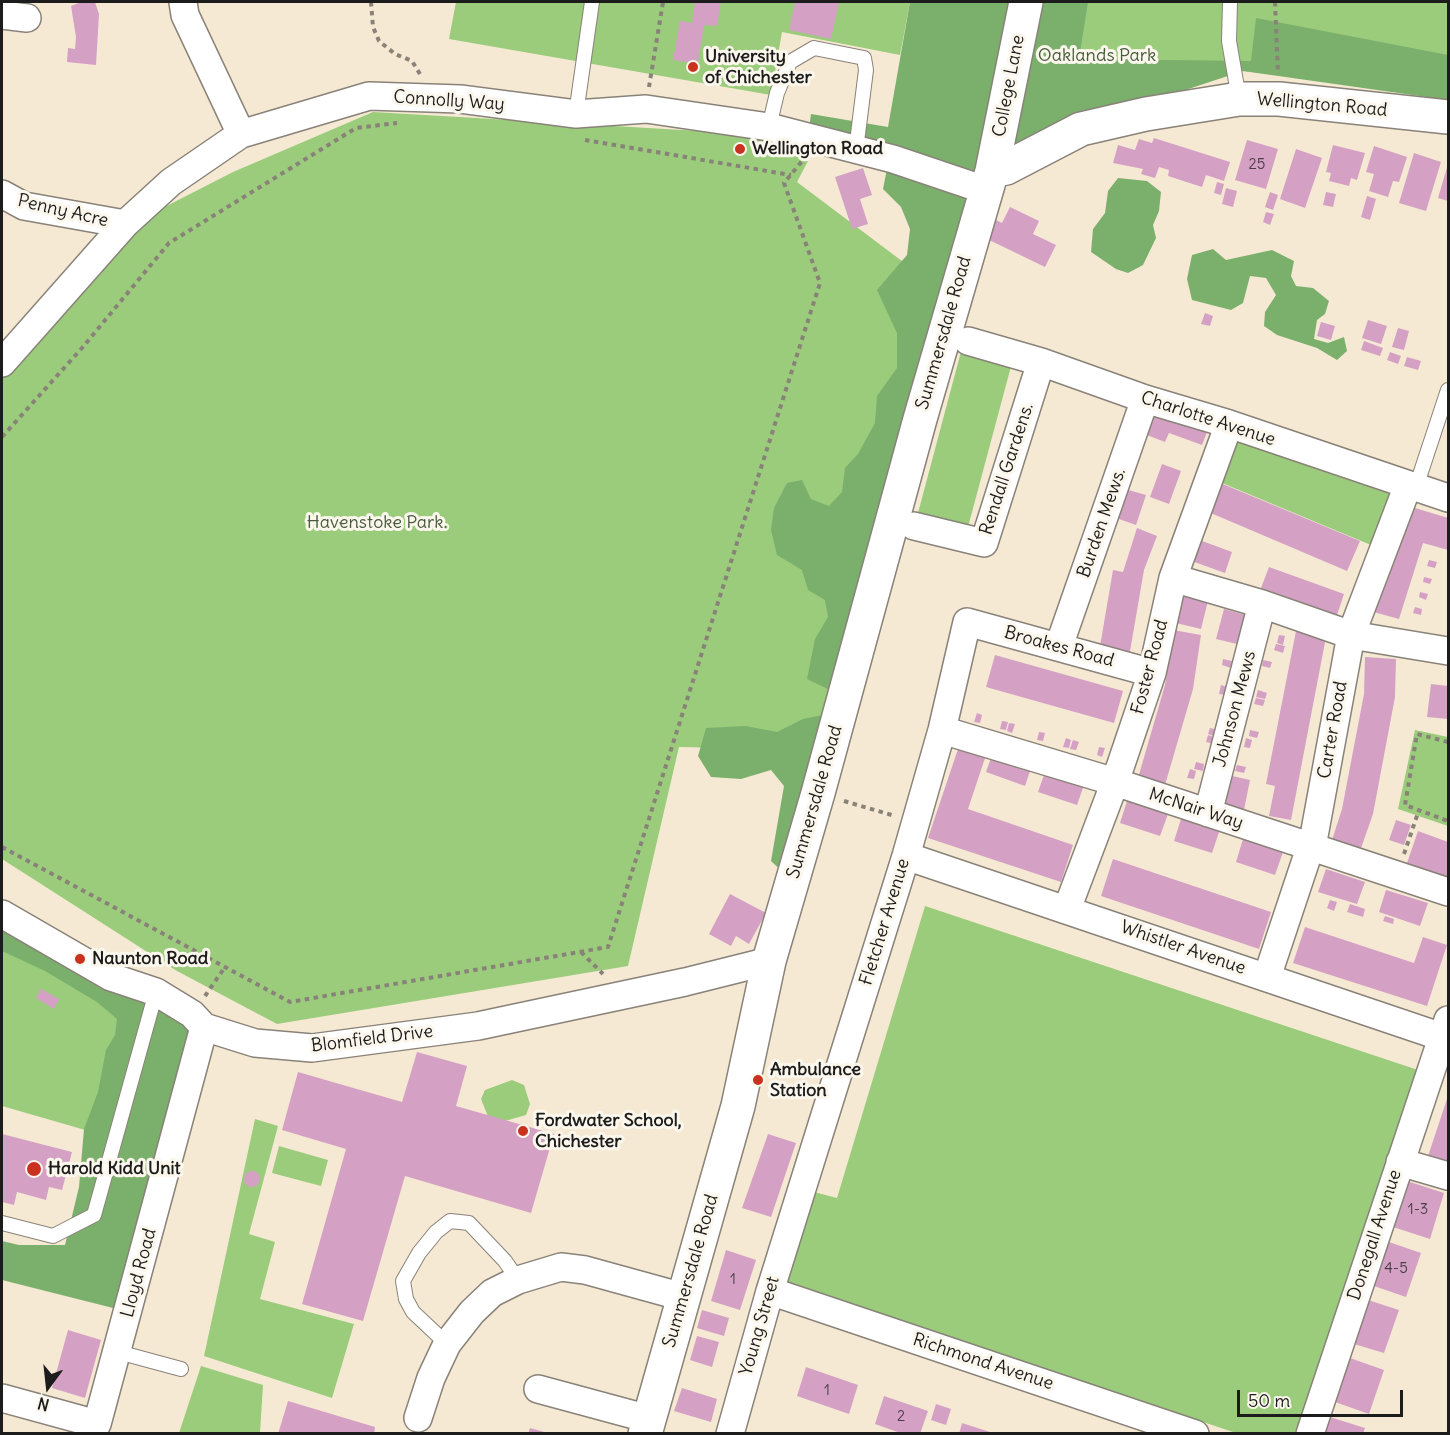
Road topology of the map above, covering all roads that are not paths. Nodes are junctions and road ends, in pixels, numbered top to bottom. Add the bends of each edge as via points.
1 (183, 2) edge
2 (592, 2) edge
3 (1026, 2) edge
4 (1230, 2) edge
5 (1239, 99) junction
6 (1449, 117) edge
7 (575, 126) junction
8 (769, 127) junction
9 (241, 134) junction
10 (856, 150) junction
11 (988, 181) junction
12 (2, 194) edge
13 (125, 224) junction
14 (968, 341) dead end
15 (1041, 362) junction
16 (2, 363) edge
17 (1449, 390) edge
18 (1145, 399) junction
19 (1229, 424) junction
20 (1412, 486) junction
21 (1449, 498) edge
22 (914, 526) dead end
23 (1173, 578) junction
24 (1262, 604) junction
25 (967, 622) joint
26 (1351, 635) junction
27 (1059, 646) junction
28 (1448, 646) edge
29 (1152, 673) junction
30 (942, 730) junction
31 (1115, 782) junction
32 (1208, 813) junction
33 (1310, 846) junction
34 (906, 856) junction
35 (1449, 892) edge
36 (1067, 909) junction
37 (2, 914) edge
38 (769, 961) junction
39 (1267, 977) junction
40 (156, 992) junction
41 (198, 1020) junction
42 (1445, 1028) edge
43 (1400, 1162) junction
44 (1449, 1176) edge
45 (793, 1219) joint
46 (2, 1223) edge
47 (518, 1280) junction
48 (770, 1291) junction
49 (683, 1297) junction
50 (447, 1344) junction
51 (118, 1352) junction
52 (181, 1369) dead end
53 (538, 1389) dead end
54 (2, 1398) edge
55 (418, 1418) dead end
56 (647, 1426) edge
57 (95, 1429) edge
58 (1184, 1432) edge
59 (730, 1434) edge
60 (1310, 1434) edge

1 - 9 street
2 - 7 lane
3 - 11 street, College Lane
4 - 5 lane via 1229,41
5 - 6 street, Wellington Road via 1279,99
5 - 11 street, Wellington Road via 1081,129
7 - 8 street, Connolly Way via 645,109
7 - 9 street, Connolly Way via 460,99 369,96
8 - 10 street, Connolly Way
8 - 10 lane via 790,62 814,48 864,58 867,70
9 - 13 street, Connolly Way via 171,182
10 - 11 street, Connolly Way
11 - 38 street, Summersdale Road
12 - 13 street, Penny Acre via 24,206
13 - 16 street, Connolly Way
14 - 15 street, Charlotte Avenue
15 - 18 street, Charlotte Avenue
15 - 22 street, Rendall Gardens. via 984,543
17 - 20 lane
18 - 19 street, Charlotte Avenue
18 - 27 street, Burden Mews.
19 - 20 street, Charlotte Avenue
19 - 23 street, Foster Road
20 - 21 street, Charlotte Avenue
20 - 26 street, Carter Road
23 - 24 street
23 - 29 street, Foster Road
24 - 26 street
24 - 32 street, Johnson Mews
25 - 27 street, Broakes Road
25 - 30 street, Fletcher Avenue
26 - 28 street
26 - 33 street, Carter Road
27 - 29 street, Broakes Road
29 - 31 street, Foster Road
30 - 31 street, McNair Way
30 - 34 street, Fletcher Avenue
31 - 32 street, McNair Way
31 - 36 street, Foster Road
32 - 33 street, McNair Way
33 - 35 street, McNair Way
33 - 39 street, Carter Road
34 - 36 street, Whistler Avenue
34 - 45 street, Fletcher Avenue
36 - 39 street, Whistler Avenue
37 - 40 street, Blomfield Drive via 111,977
38 - 41 street, Blomfield Drive via 478,1026 312,1048 255,1043
38 - 49 street, Summersdale Road via 738,1106
39 - 42 street, Whistler Avenue
40 - 41 street, Blomfield Drive
40 - 46 lane via 94,1215 53,1236
41 - 51 street, Lloyd Road
42 - 43 street, Donegall Avenue
43 - 44 street
43 - 60 street, Donegall Avenue
45 - 48 street, Young Street
47 - 49 street via 561,1267
47 - 50 street via 492,1293
47 - 50 lane via 469,1223 450,1221 436,1232 403,1281 413,1312
48 - 58 street, Richmond Avenue
48 - 59 street, Young Street
49 - 56 street, Summersdale Road
50 - 55 street
51 - 52 lane
51 - 57 street, Lloyd Road
53 - 56 street
54 - 57 street, Lloyd Road

